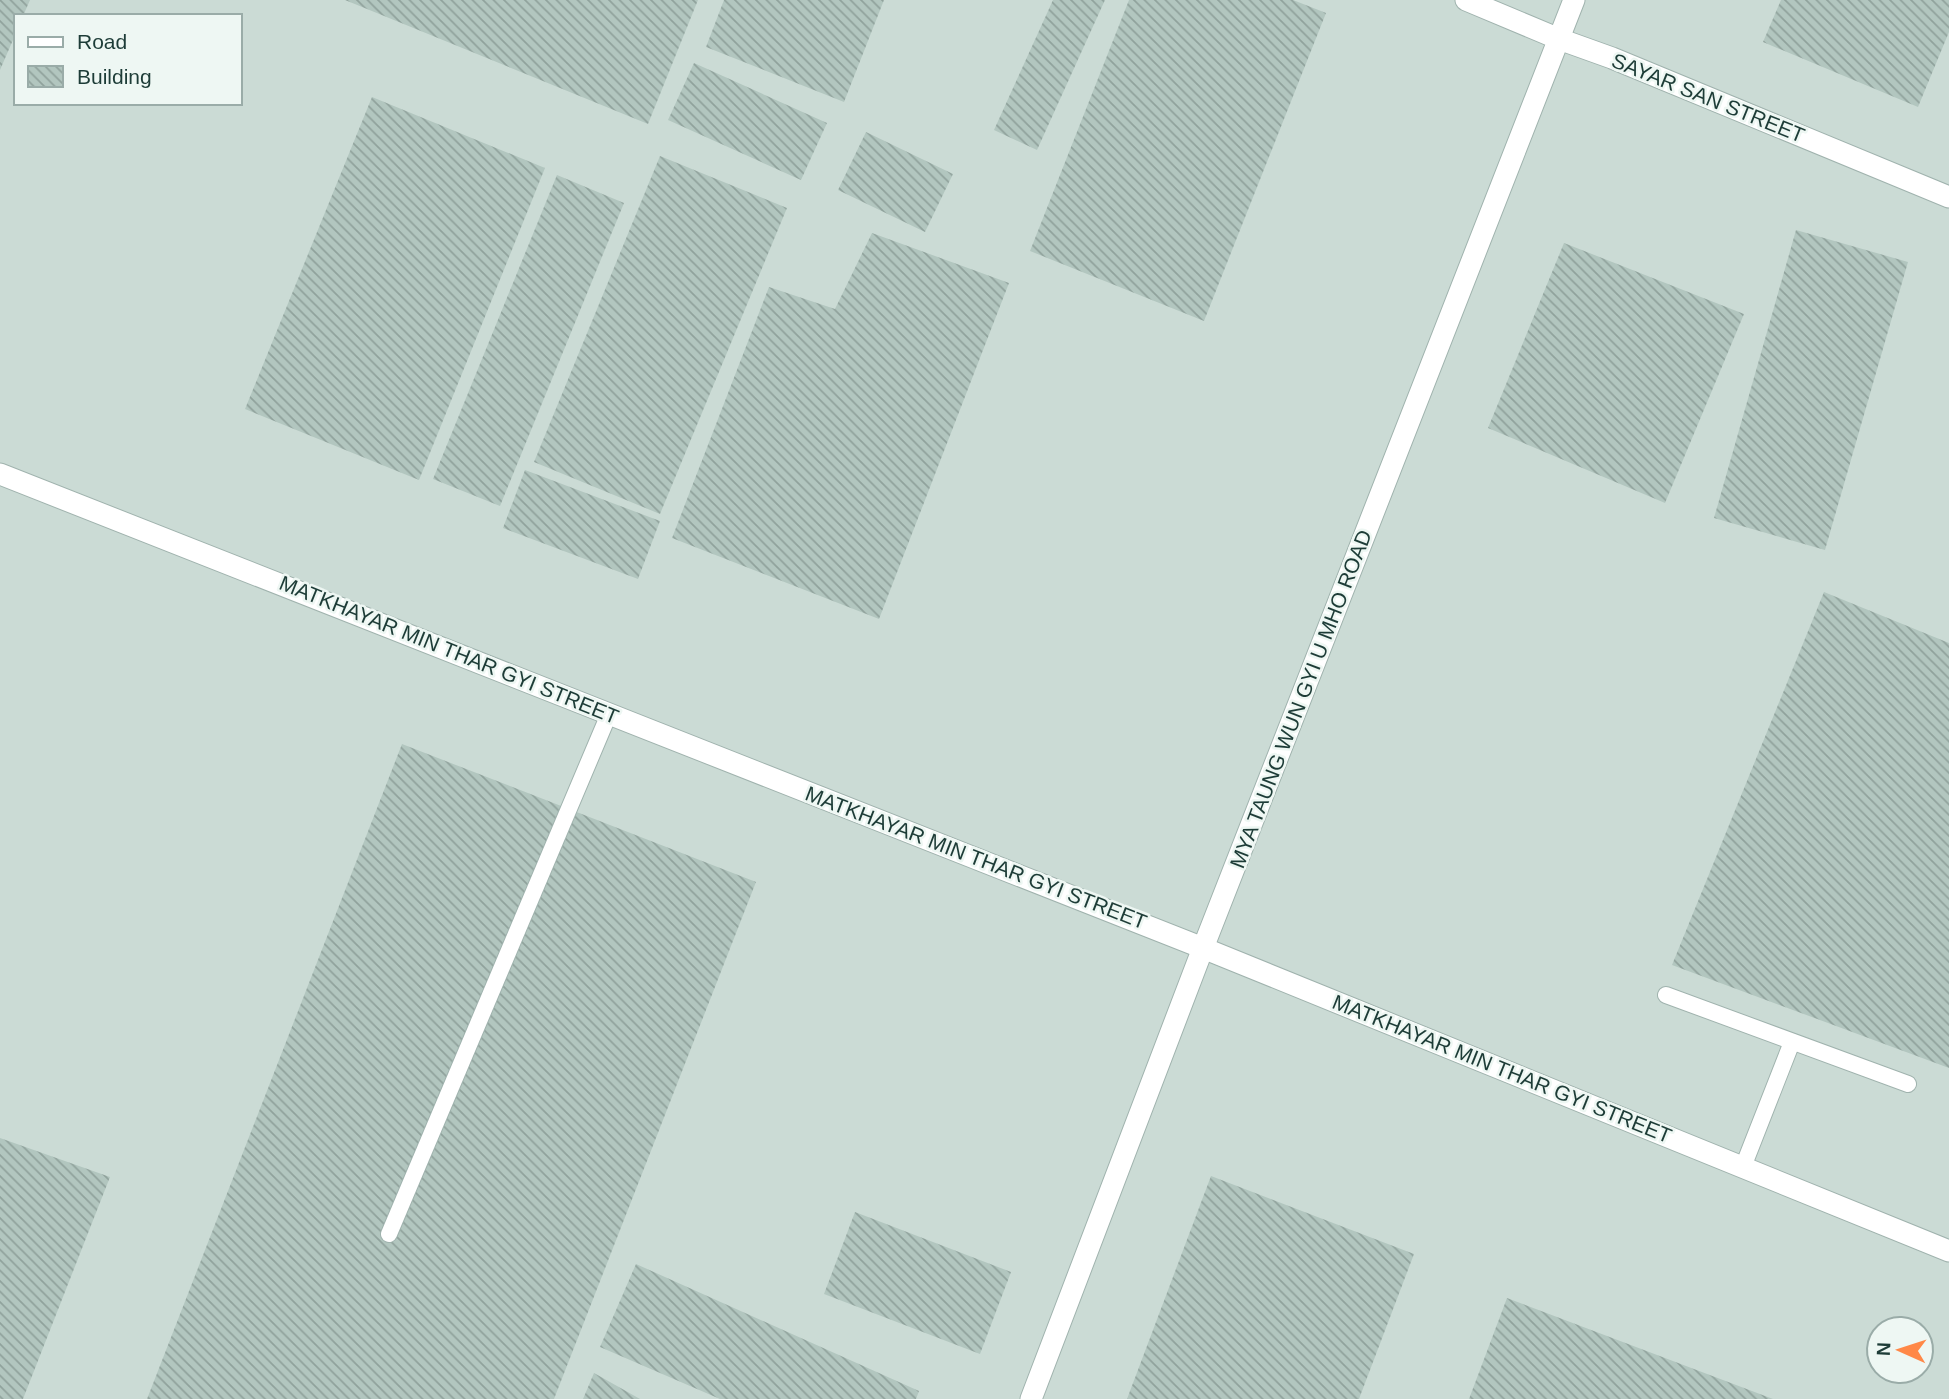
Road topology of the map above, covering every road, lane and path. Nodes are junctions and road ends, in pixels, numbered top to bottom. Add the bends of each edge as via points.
1 (1466, 0) edge
2 (1574, 0) edge
3 (1559, 39) junction
4 (1949, 197) edge
5 (0, 474) edge
6 (609, 713) junction
7 (1203, 948) junction
8 (1666, 995) dead end
9 (1792, 1042) junction
10 (1908, 1084) dead end
11 (1743, 1167) junction
12 (389, 1234) dead end
13 (1949, 1251) edge
14 (1031, 1399) edge

1 - 3 street, SAYAR SAN STREET
2 - 3 street, MYA TAUNG WUN GYI U MHO ROAD
3 - 4 street, SAYAR SAN STREET
3 - 7 street, MYA TAUNG WUN GYI U MHO ROAD
5 - 6 street, MATKHAYAR MIN THAR GYI STREET
6 - 7 street, MATKHAYAR MIN THAR GYI STREET
6 - 12 lane
7 - 11 street, MATKHAYAR MIN THAR GYI STREET
7 - 14 street, MYA TAUNG WUN GYI U MHO ROAD
8 - 9 lane
9 - 10 lane
9 - 11 lane
11 - 13 street, MATKHAYAR MIN THAR GYI STREET

